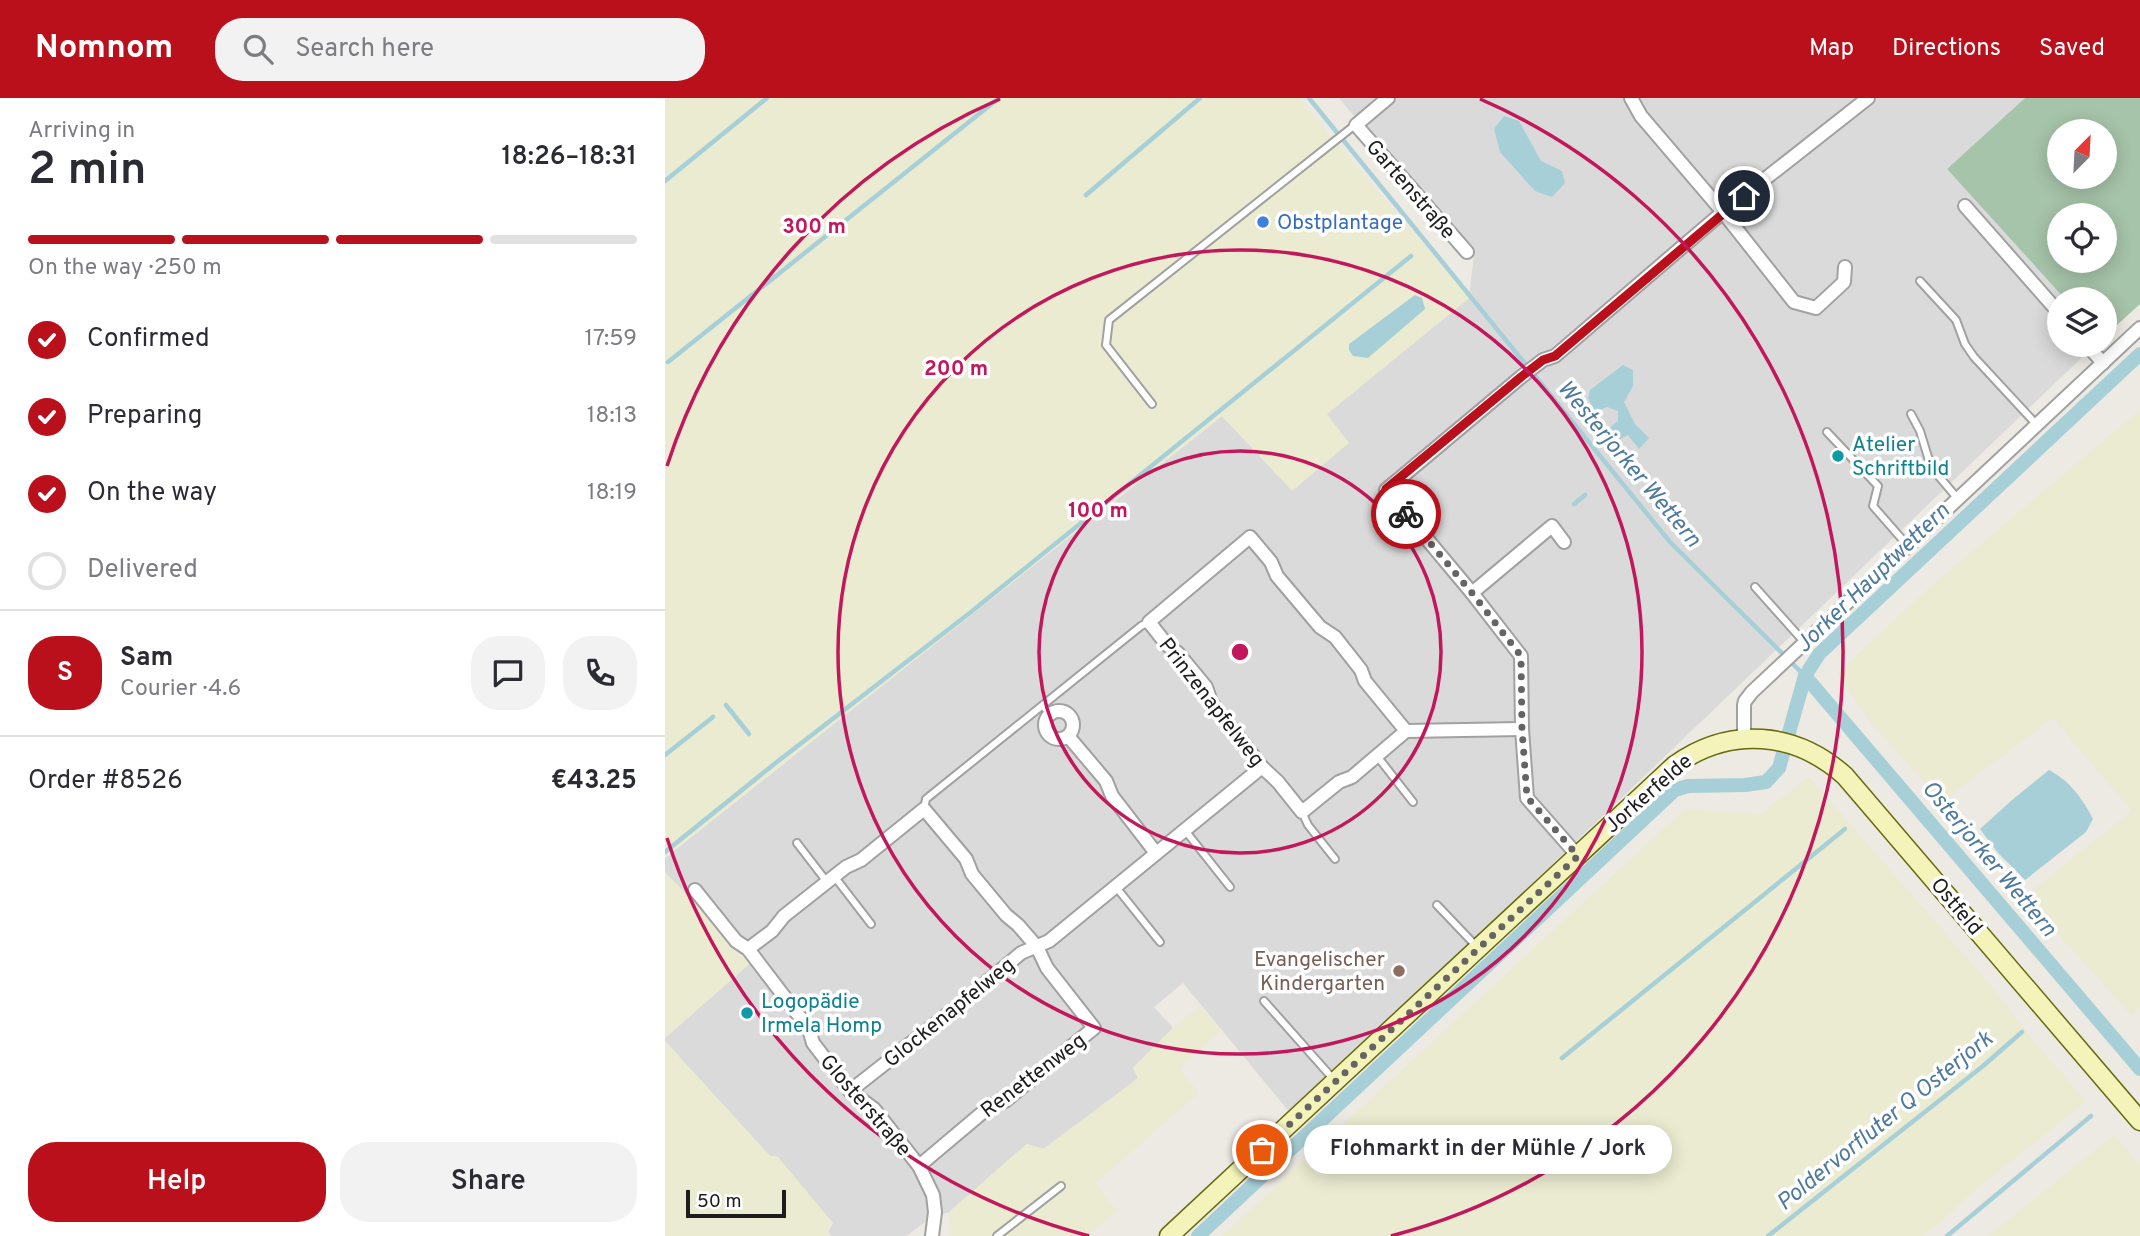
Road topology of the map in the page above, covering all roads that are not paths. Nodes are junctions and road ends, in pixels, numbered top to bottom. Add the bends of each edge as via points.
1 (1388, 98) edge
2 (1631, 98) edge
3 (1868, 98) edge
4 (1353, 127) junction
5 (1965, 206) dead end
6 (1723, 212) junction
7 (1467, 252) dead end
8 (1845, 267) dead end
9 (1920, 281) dead end
10 (2047, 299) edge
11 (2140, 328) edge
12 (2098, 357) edge
13 (2103, 363) junction
14 (1152, 404) dead end
15 (1911, 414) dead end
16 (2037, 425) junction
17 (1827, 432) dead end
18 (1958, 499) junction
19 (1564, 542) dead end
20 (1908, 546) junction
21 (1755, 587) dead end
22 (1472, 593) junction
23 (1149, 622) junction
24 (1805, 643) junction
25 (1046, 710) junction
26 (1522, 729) junction
27 (1406, 731) junction
28 (1068, 736) junction
29 (1744, 739) junction
30 (1377, 756) junction
31 (1262, 767) junction
32 (1413, 802) dead end
33 (924, 809) junction
34 (1303, 812) junction
35 (1184, 829) junction
36 (797, 843) dead end
37 (1156, 853) junction
38 (1578, 856) junction
39 (1335, 859) dead end
40 (831, 879) junction
41 (1116, 887) junction
42 (1230, 887) dead end
43 (695, 890) dead end
44 (1437, 905) dead end
45 (871, 924) dead end
46 (1160, 942) dead end
47 (1037, 947) junction
48 (1479, 948) junction
49 (748, 949) junction
50 (1264, 1001) dead end
51 (1336, 1082) junction
52 (851, 1091) junction
53 (2140, 1121) edge
54 (919, 1166) junction
55 (1062, 1186) dead end
56 (932, 1236) edge
57 (997, 1236) edge
58 (1169, 1236) edge

1 - 4 street, Gartenstraße
2 - 6 street via 1641,116
3 - 6 street
4 - 7 street, Gartenstraße
4 - 14 lane via 1109,320 1106,345
5 - 10 street
6 - 8 street via 1794,302 1816,308 1844,282
6 - 22 street via 1555,356 1537,364 1386,489
9 - 16 lane via 1956,320 1974,357
11 - 13 street
12 - 13 street
13 - 16 street
15 - 18 lane via 1931,467
16 - 18 street
17 - 20 lane via 1878,486 1873,506
18 - 20 street
19 - 22 street via 1552,526
20 - 24 street
21 - 24 lane
22 - 26 street via 1521,656
23 - 25 lane
23 - 27 street, Prinzenapfelweg via 1250,537 1320,628 1335,637
23 - 31 street, Prinzenapfelweg via 1206,687 1211,702
24 - 29 street via 1745,701
25 - 28 street via 1048,734 1057,739
25 - 28 street via 1064,712 1071,718 1073,728
25 - 33 lane via 926,799
26 - 27 street
26 - 38 street via 1527,797
27 - 30 street
28 - 37 street via 1106,780 1112,796
29 - 38 street, Jorkerfelde via 1708,746 1685,758
29 - 53 street, Ostfeld via 1801,747 1823,758 1852,783
30 - 32 lane
30 - 34 street
31 - 34 street, Prinzenapfelweg
31 - 35 street, Glockenapfelweg
33 - 40 street
33 - 47 street, Renettenweg via 966,859 972,874
34 - 39 lane
35 - 37 street, Glockenapfelweg
35 - 42 lane
36 - 40 lane
37 - 41 street, Glockenapfelweg
38 - 48 street, Jorkerfelde
40 - 45 lane
40 - 49 street
41 - 46 lane
41 - 47 street, Glockenapfelweg
43 - 49 street, Glosterstraße via 736,941
44 - 48 lane
47 - 52 street, Glockenapfelweg via 1021,953
47 - 54 street, Renettenweg via 1047,968 1094,1028
48 - 51 street, Jorkerfelde
49 - 52 street, Glosterstraße
50 - 51 lane
51 - 58 street, Jorkerfelde
52 - 54 street, Glosterstraße via 874,1109
54 - 56 street, Glosterstraße via 933,1195
55 - 57 lane

